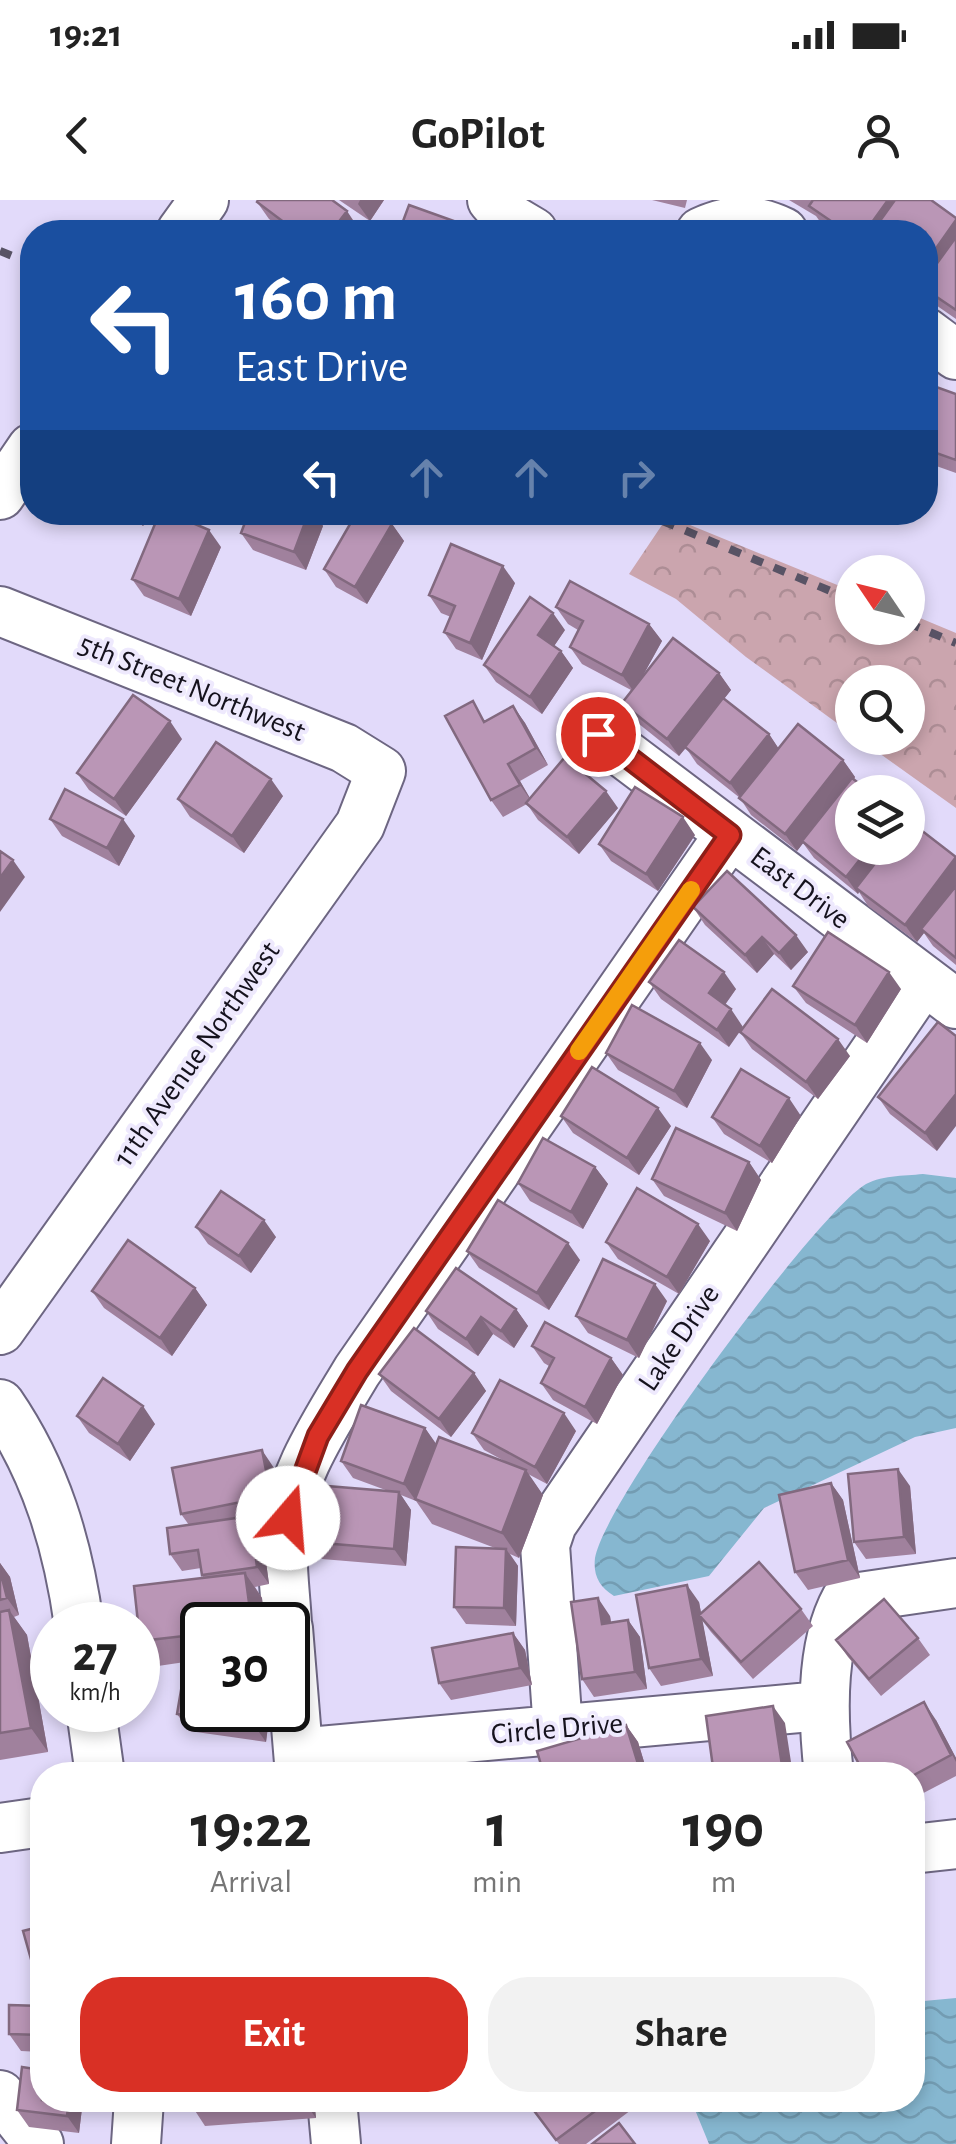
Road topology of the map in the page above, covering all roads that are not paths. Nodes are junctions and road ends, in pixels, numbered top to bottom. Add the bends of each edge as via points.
1 (492, 200) edge
2 (513, 220) edge
3 (20, 466) edge
4 (0, 496) edge
5 (0, 611) edge
6 (598, 734) dead end
7 (381, 771) joint
8 (730, 835) junction
9 (940, 992) edge
10 (0, 1330) edge
11 (0, 1404) edge
12 (956, 1583) edge
13 (75, 1602) edge
14 (286, 1602) edge
15 (821, 1706) junction
16 (558, 1730) junction
17 (94, 1732) edge
18 (296, 1732) edge
19 (98, 1762) edge
20 (299, 1762) edge
21 (310, 1762) edge
22 (827, 1762) edge
23 (30, 1824) edge
24 (0, 1828) edge
25 (956, 1844) edge
26 (925, 1847) edge
27 (0, 2095) edge
28 (138, 2112) edge
29 (333, 2112) edge
30 (38, 2144) edge
31 (136, 2144) edge
32 (336, 2144) edge

1 - 2 street
3 - 4 street
5 - 7 street, 5th Street Northwest via 344,748
6 - 8 street, East Drive
7 - 10 street, 11th Avenue Northwest via 360,825
8 - 9 street, East Drive
8 - 14 street via 318,1436 283,1540
9 - 16 street, Lake Drive via 552,1524 546,1545
11 - 13 street via 25,1440 54,1508
12 - 15 street via 846,1599 837,1615
15 - 16 street, Circle Drive
15 - 22 street
16 - 21 street, Circle Drive via 320,1751
17 - 19 street
18 - 20 street
23 - 24 street
25 - 26 street
27 - 30 street
28 - 31 street
29 - 32 street

